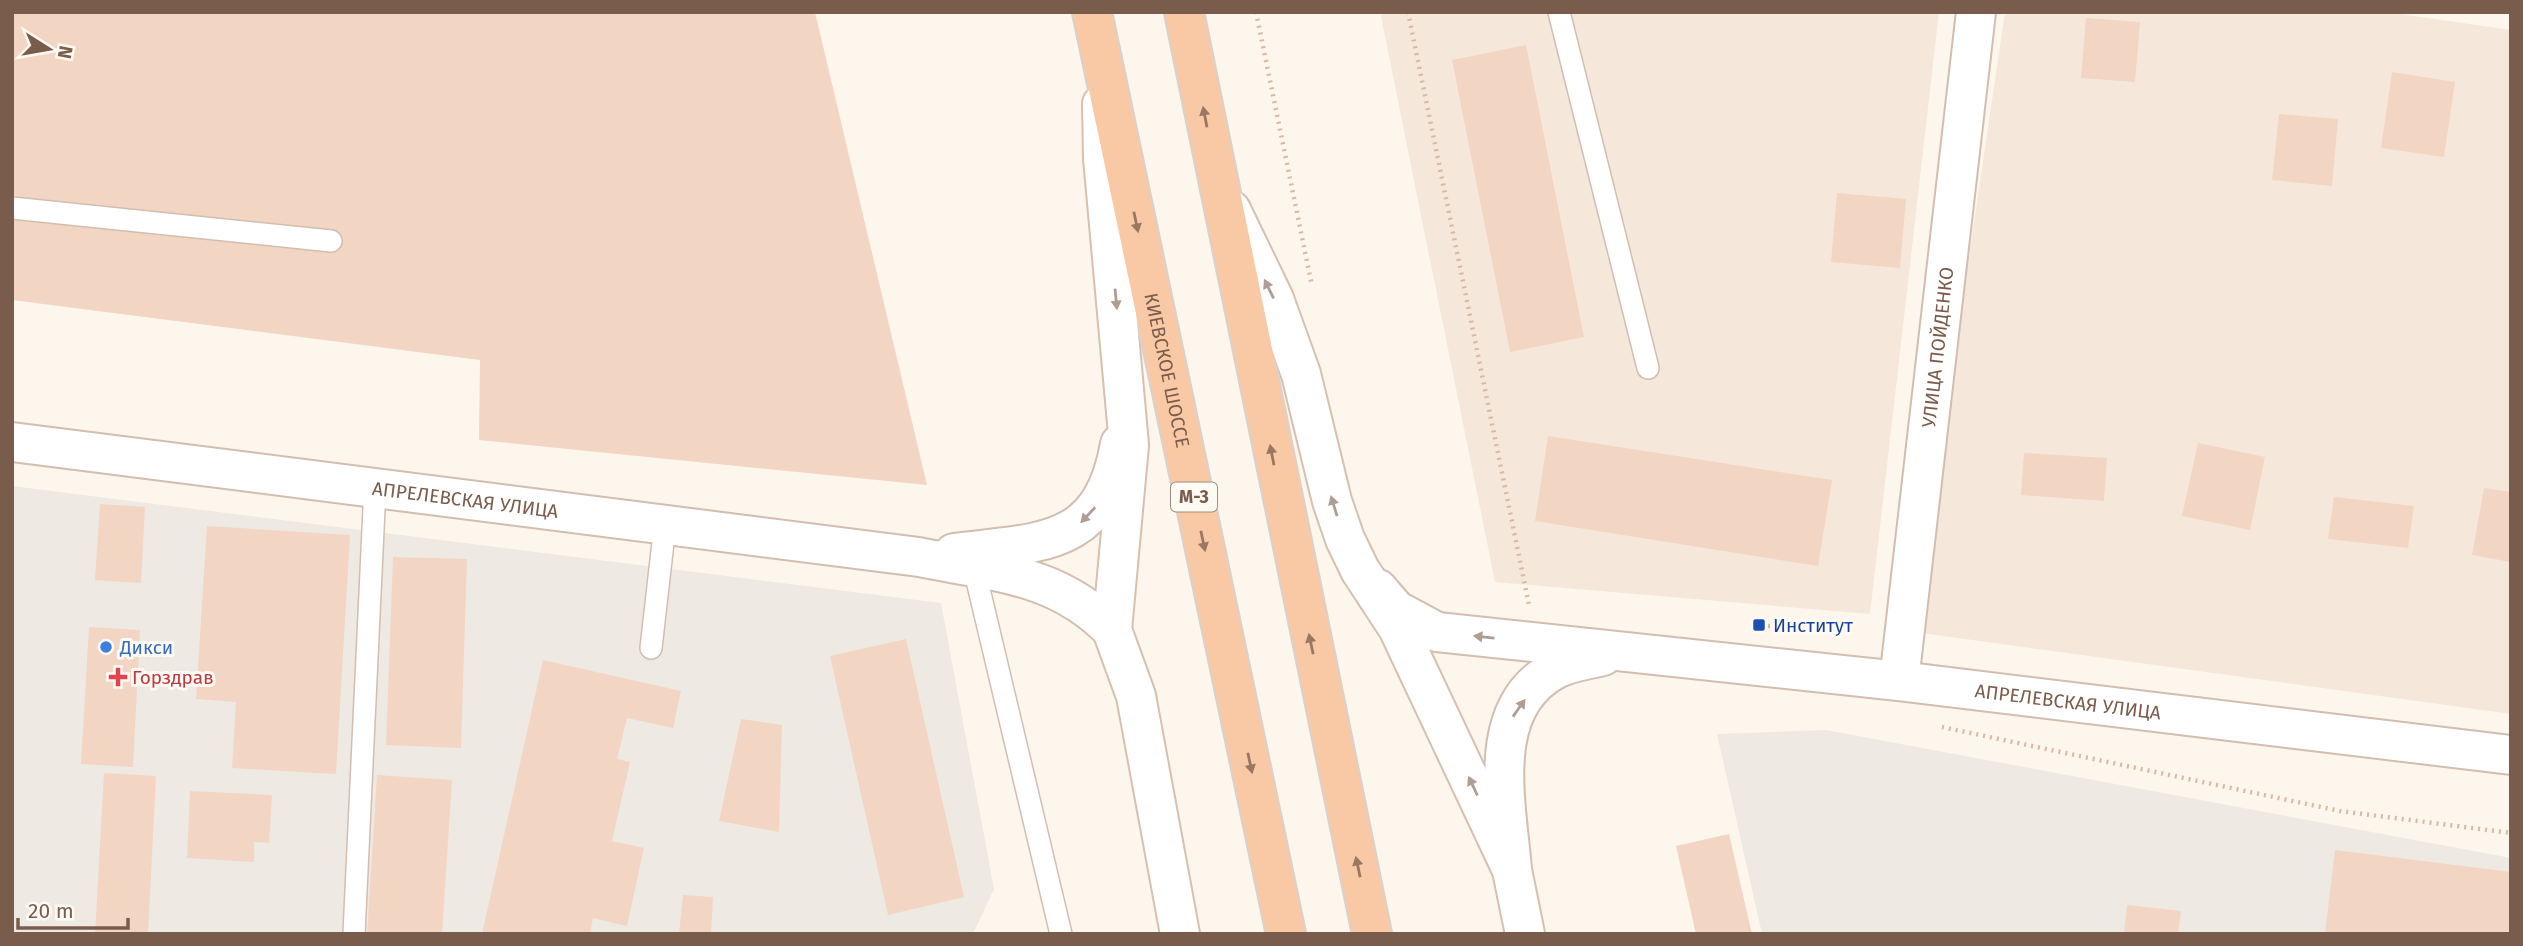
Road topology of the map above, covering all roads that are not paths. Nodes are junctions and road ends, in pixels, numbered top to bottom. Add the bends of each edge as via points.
1 (1092, 12) edge
2 (1184, 12) edge
3 (1559, 12) edge
4 (1976, 12) edge
5 (1101, 60) junction
6 (1218, 184) junction
7 (12, 208) edge
8 (331, 241) dead end
9 (1647, 369) dead end
10 (1127, 408) junction
11 (12, 442) edge
12 (374, 488) junction
13 (665, 525) junction
14 (919, 557) junction
15 (974, 568) junction
16 (1360, 570) junction
17 (1112, 630) junction
18 (651, 648) dead end
19 (1625, 651) junction
20 (1899, 681) junction
21 (2511, 755) edge
22 (1512, 870) junction
23 (354, 934) edge
24 (1061, 934) edge
25 (1180, 934) edge
26 (1286, 934) edge
27 (1372, 934) edge
28 (1525, 934) edge

1 - 5 highway, КИЕВСКОЕ ШОССЕ / М-3
6 -> 2 highway
3 - 9 lane
4 - 20 street, УЛИЦА ПОЙДЕНКО
5 -> 10 street via 1103,158
5 -> 26 highway, КИЕВСКОЕ ШОССЕ / М-3
16 -> 6 street via 1332,501 1301,374 1274,299
27 -> 6 highway
7 - 8 lane
10 -> 14 street via 1111,485 1084,521 1065,535 1044,542
10 - 17 street via 1129,445
11 - 12 street, АПРЕЛЕВСКАЯ УЛИЦА
12 - 13 street, АПРЕЛЕВСКАЯ УЛИЦА
12 - 23 lane
13 - 14 street, АПРЕЛЕВСКАЯ УЛИЦА
13 - 18 lane
14 - 15 street
15 - 17 street via 1020,576 1075,597
15 - 24 lane
19 -> 16 street, АПРЕЛЕВСКАЯ УЛИЦА via 1437,632 1396,610
22 -> 16 street via 1398,628
17 - 25 street via 1136,696
19 - 20 street, АПРЕЛЕВСКАЯ УЛИЦА
22 -> 19 street via 1504,754 1511,719 1532,688 1557,669
20 - 21 street, АПРЕЛЕВСКАЯ УЛИЦА
22 - 28 street

